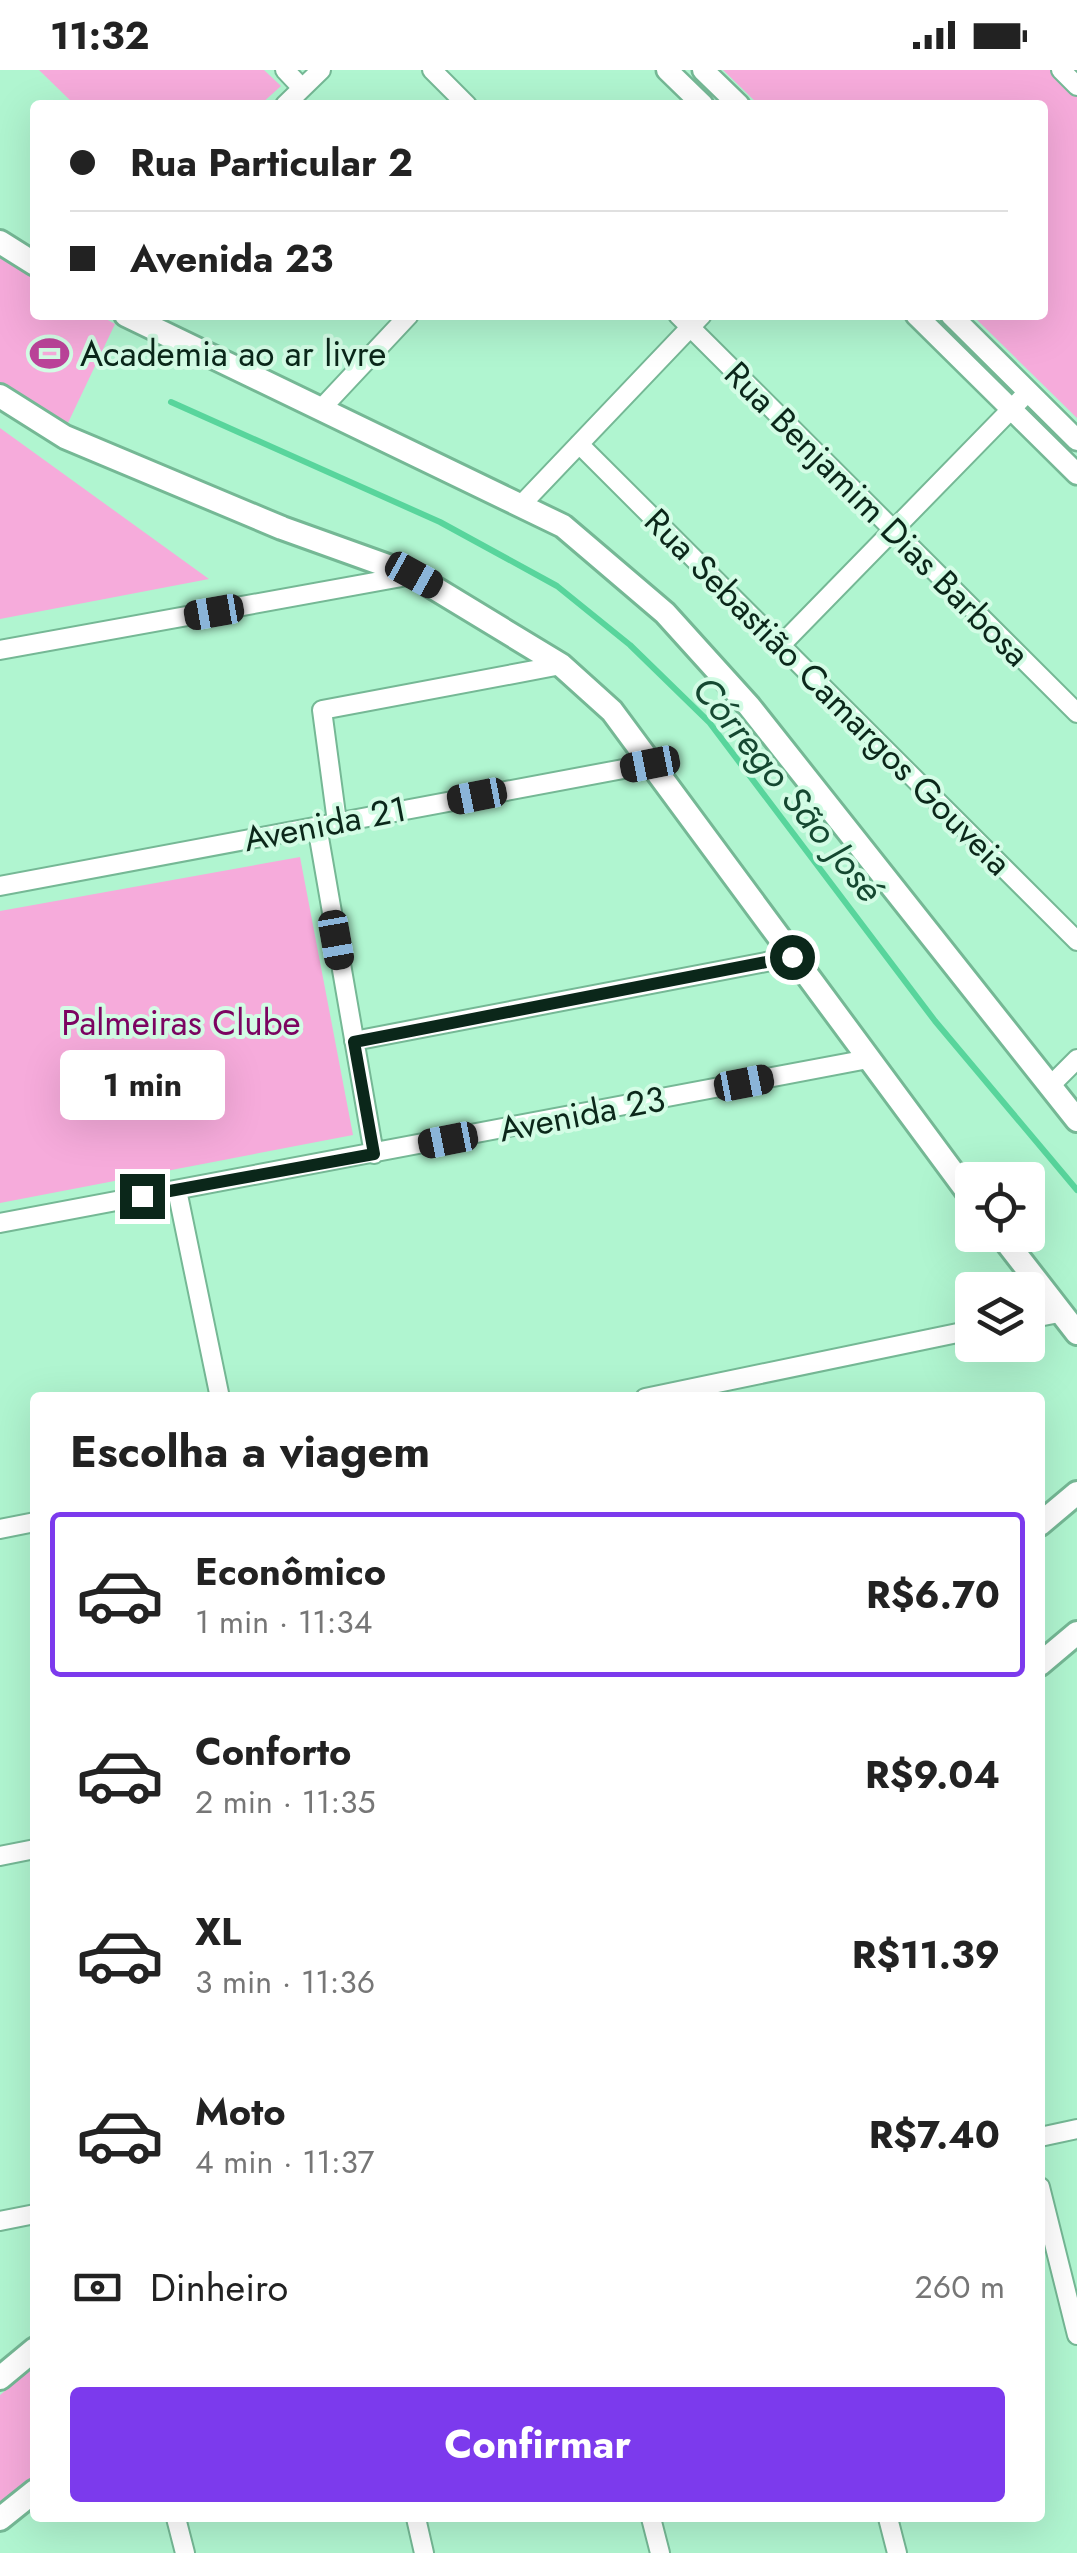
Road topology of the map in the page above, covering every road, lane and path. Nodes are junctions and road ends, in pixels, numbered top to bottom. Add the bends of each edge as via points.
1 (285, 70) edge
2 (320, 70) edge
3 (432, 70) edge
4 (668, 70) edge
5 (704, 70) edge
6 (1061, 70) edge
7 (1077, 86) edge
8 (302, 88) junction
9 (290, 100) edge
10 (461, 100) edge
11 (698, 100) edge
12 (734, 100) edge
13 (0, 242) edge
14 (30, 261) edge
15 (136, 320) edge
16 (404, 320) edge
17 (689, 320) edge
18 (691, 320) edge
19 (921, 320) edge
20 (956, 320) edge
21 (1028, 392) junction
22 (0, 396) edge
23 (1011, 409) junction
24 (320, 410) junction
25 (1077, 440) edge
26 (579, 444) junction
27 (1077, 474) edge
28 (522, 504) junction
29 (893, 530) junction
30 (414, 575) junction
31 (781, 646) junction
32 (0, 650) edge
33 (562, 665) junction
34 (1077, 713) edge
35 (650, 764) junction
36 (337, 822) junction
37 (316, 826) junction
38 (0, 886) edge
39 (1077, 941) edge
40 (792, 957) junction
41 (354, 1042) junction
42 (868, 1059) junction
43 (1077, 1059) edge
44 (1050, 1086) junction
45 (1077, 1120) edge
46 (374, 1154) junction
47 (955, 1175) edge
48 (177, 1190) junction
49 (0, 1223) edge
50 (1016, 1252) edge
51 (1068, 1311) edge
52 (1077, 1333) edge
53 (955, 1334) edge
54 (219, 1392) edge
55 (694, 1392) edge
56 (1077, 1494) edge
57 (1077, 1509) edge
58 (1046, 1519) edge
59 (30, 1523) edge
60 (0, 1530) edge
61 (1077, 1634) edge
62 (1045, 1660) edge
63 (30, 1850) edge
64 (0, 1856) edge
65 (1077, 2129) edge
66 (1045, 2136) edge
67 (1045, 2206) edge
68 (30, 2215) edge
69 (0, 2221) edge
70 (1077, 2335) edge
71 (30, 2353) edge
72 (0, 2378) edge
73 (30, 2495) edge
74 (0, 2519) edge
75 (177, 2522) edge
76 (417, 2522) edge
77 (652, 2522) edge
78 (889, 2522) edge
79 (185, 2553) edge
80 (424, 2553) edge
81 (660, 2553) edge
82 (897, 2553) edge

1 - 8 street
2 - 8 street
3 - 10 street
4 - 11 street
5 - 12 street
6 - 7 street
8 - 9 street
13 - 14 main road
15 - 24 main road
16 - 24 street
17 - 26 street
18 - 29 street, Rua Benjamim Dias Barbosa
19 - 23 street
20 - 21 street
21 - 23 street
21 - 25 street
22 - 30 main road via 65,437
23 - 27 street
23 - 29 street
24 - 28 main road
26 - 28 street
26 - 31 street, Rua Sebastião Camargos Gouveia
28 - 44 main road via 563,526 665,613 749,706
29 - 31 street
29 - 34 street, Rua Benjamim Dias Barbosa
30 - 32 street
30 - 33 main road
31 - 39 street, Rua Sebastião Camargos Gouveia
33 - 35 main road via 612,712
33 - 36 street via 322,710
35 - 36 street, Avenida 21
35 - 40 main road
36 - 37 street, Avenida 21
37 - 38 street, Avenida 21
37 - 41 street
40 - 41 street
40 - 42 main road
41 - 46 street
42 - 46 street, Avenida 23
42 - 47 main road
43 - 44 street
44 - 45 main road
46 - 48 street, Avenida 23
48 - 49 street, Avenida 23
48 - 54 street
50 - 51 main road
51 - 52 main road
53 - 55 street
56 - 58 main road
57 - 58 main road
59 - 60 street
61 - 62 main road
63 - 64 street
65 - 66 street
67 - 70 street
68 - 69 street
71 - 72 main road
73 - 74 main road
75 - 79 street
76 - 80 street
77 - 81 street
78 - 82 street

